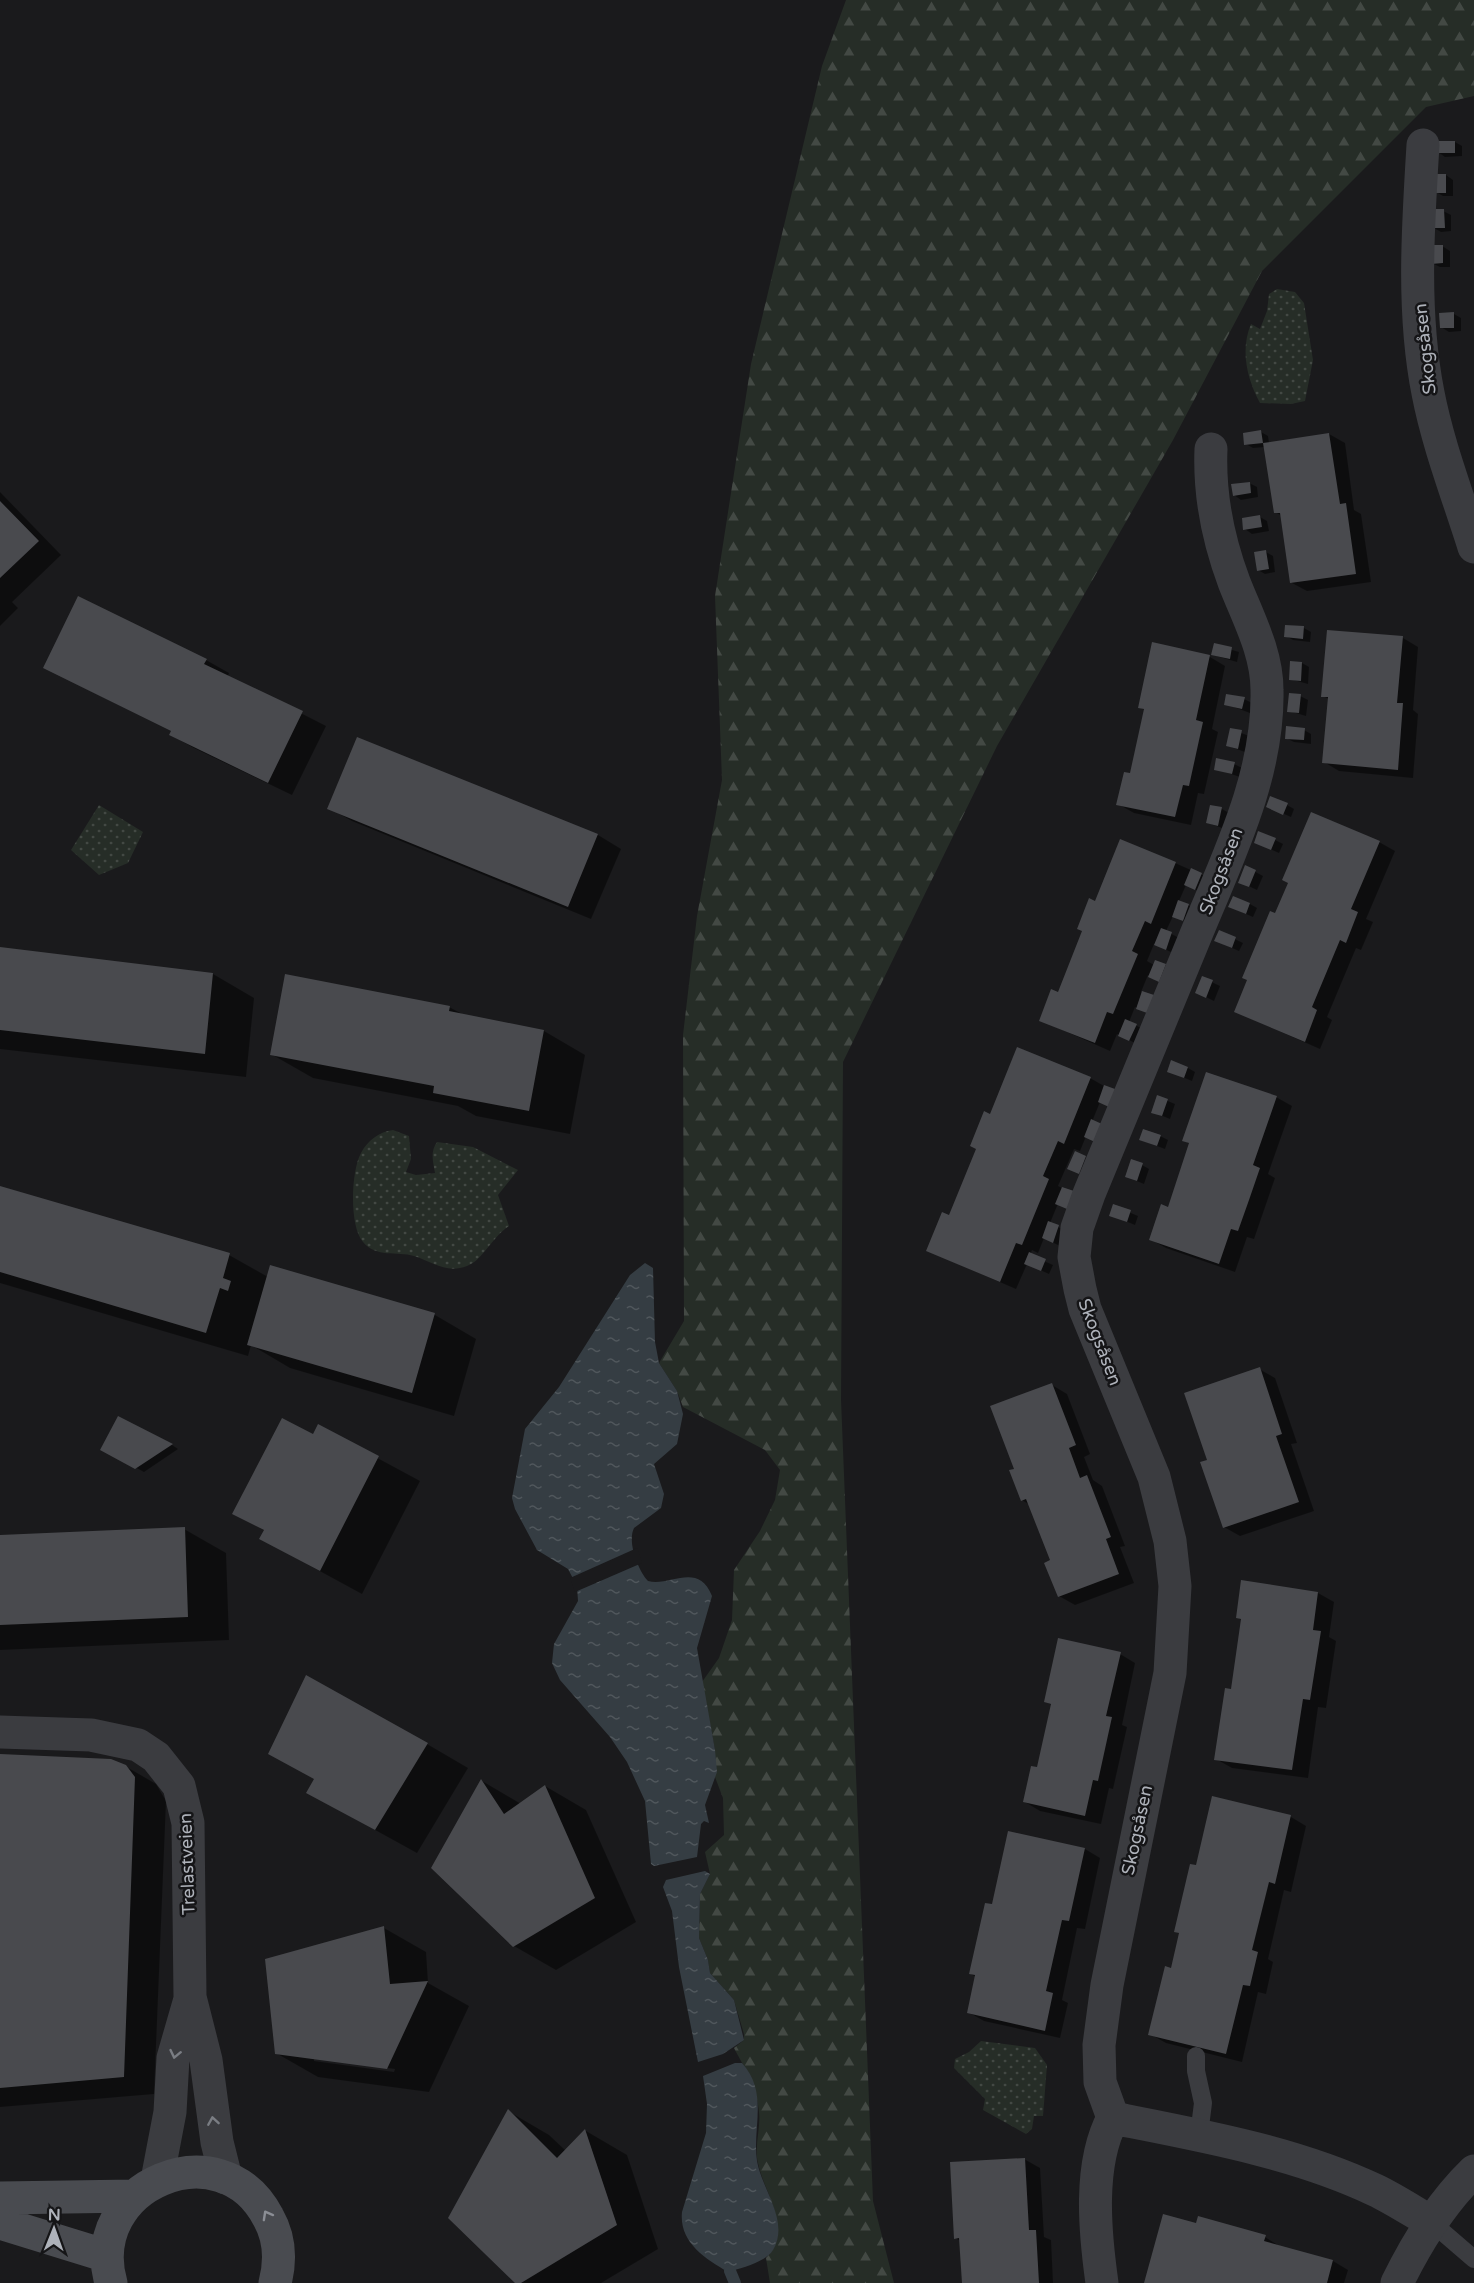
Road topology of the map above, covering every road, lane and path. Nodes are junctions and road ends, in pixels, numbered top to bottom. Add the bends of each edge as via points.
1 (1423, 145) dead end
2 (1211, 449) dead end
3 (1474, 547) edge
4 (0, 1732) edge
5 (190, 1997) junction
6 (1196, 2056) dead end
7 (1113, 2118) junction
8 (1199, 2135) junction
9 (1474, 2171) edge
10 (226, 2178) junction
11 (146, 2188) junction
12 (0, 2198) edge
13 (1431, 2222) junction
14 (0, 2223) edge
15 (1474, 2259) edge
16 (109, 2269) edge
17 (281, 2279) edge
18 (1102, 2283) edge
19 (1397, 2283) edge

1 - 3 street, Skogsåsen via 1418,227 1423,358 1434,414
2 - 7 street, Skogsåsen via 1212,494 1219,537 1265,661 1264,729 1254,786 1089,1194 1077,1228 1074,1257 1085,1309 1154,1477 1170,1541 1175,1586 1170,1673 1107,1985 1099,2045 1100,2082
4 - 5 street, Trelastveien via 115,1738 138,1745 168,1768 179,1786 188,1823
10 -> 5 street, Trelastveien via 215,2132 206,2060
5 -> 11 street, Trelastveien via 173,2058 170,2112
6 - 8 lane via 1203,2103
7 - 8 street
7 - 18 street via 1104,2133 1095,2209
8 - 13 street via 1256,2148 1374,2190
9 - 13 street
10 - 11 main road via 184,2172
17 -> 10 main road via 277,2238 264,2208
11 - 12 main road
11 - 16 main road via 114,2223
13 - 15 lane
13 - 19 street
14 - 16 main road

